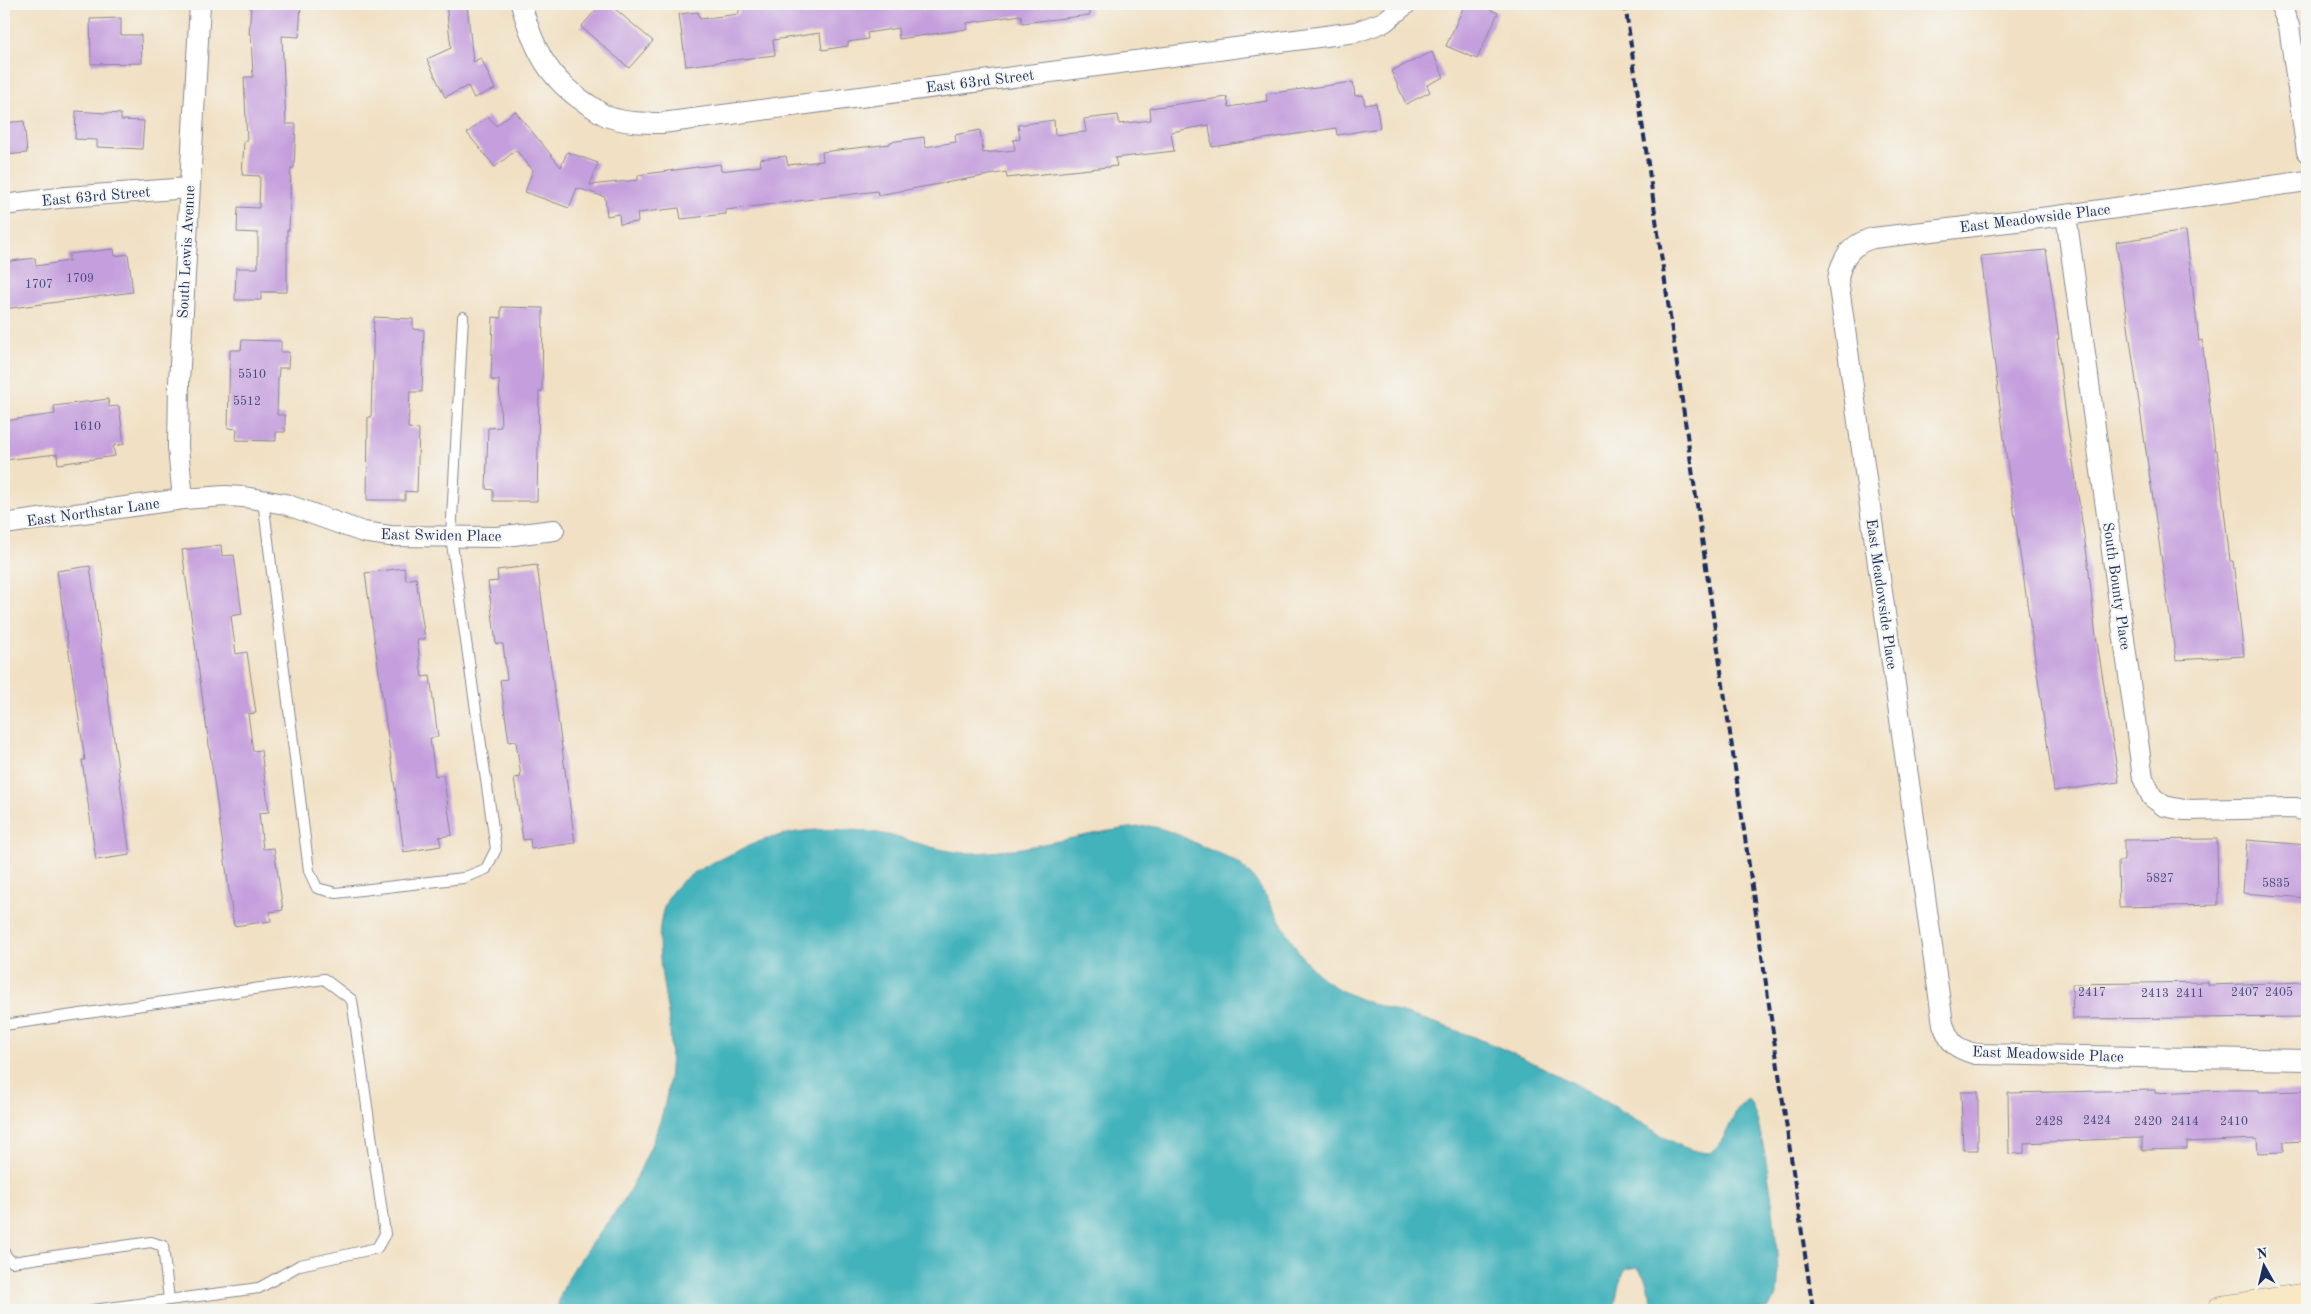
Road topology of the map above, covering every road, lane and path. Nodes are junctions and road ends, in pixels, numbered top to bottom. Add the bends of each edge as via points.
1 (200, 4) edge
2 (520, 4) edge
3 (1406, 4) edge
4 (2280, 4) edge
5 (2307, 152) edge
6 (2307, 182) edge
7 (189, 188) junction
8 (4, 205) edge
9 (2066, 215) junction
10 (464, 318) dead end
11 (183, 499) junction
12 (263, 500) junction
13 (4, 524) edge
14 (554, 530) dead end
15 (451, 537) junction
16 (2307, 812) edge
17 (4, 1025) edge
18 (2307, 1060) edge
19 (4, 1251) edge
20 (2307, 1297) edge
21 (169, 1300) junction
22 (2307, 1302) edge
23 (2228, 1309) edge
24 (93, 1310) edge

1 - 7 street, South Lewis Avenue
2 - 3 street, East 63rd Street via 545,63 558,82 608,117 662,123 1356,32 1384,22
4 - 5 street via 2289,26
6 - 9 street, East Meadowside Place
7 - 8 street, East 63rd Street
7 - 11 street, South Lewis Avenue via 179,384 178,448
9 - 16 street, South Bounty Place via 2143,778 2152,797 2164,806 2184,810 2296,808
9 - 18 street, East Meadowside Place via 1873,238 1859,242 1839,267 1838,280 1943,1024 1948,1039 1958,1049 1975,1054
10 - 15 lane
11 - 12 street, East Swiden Place via 225,496
11 - 13 street, East Northstar Lane
12 - 15 street, East Swiden Place via 286,504 362,532
12 - 15 lane via 309,871 317,888 336,893 463,878 486,869 496,849
14 - 15 street, East Swiden Place via 497,537
17 - 21 lane via 324,979 352,1000 385,1234 376,1248 300,1265 259,1288
19 - 21 lane via 12,1262 151,1242 163,1246
20 - 23 main road
21 - 24 lane
22 - 23 main road

